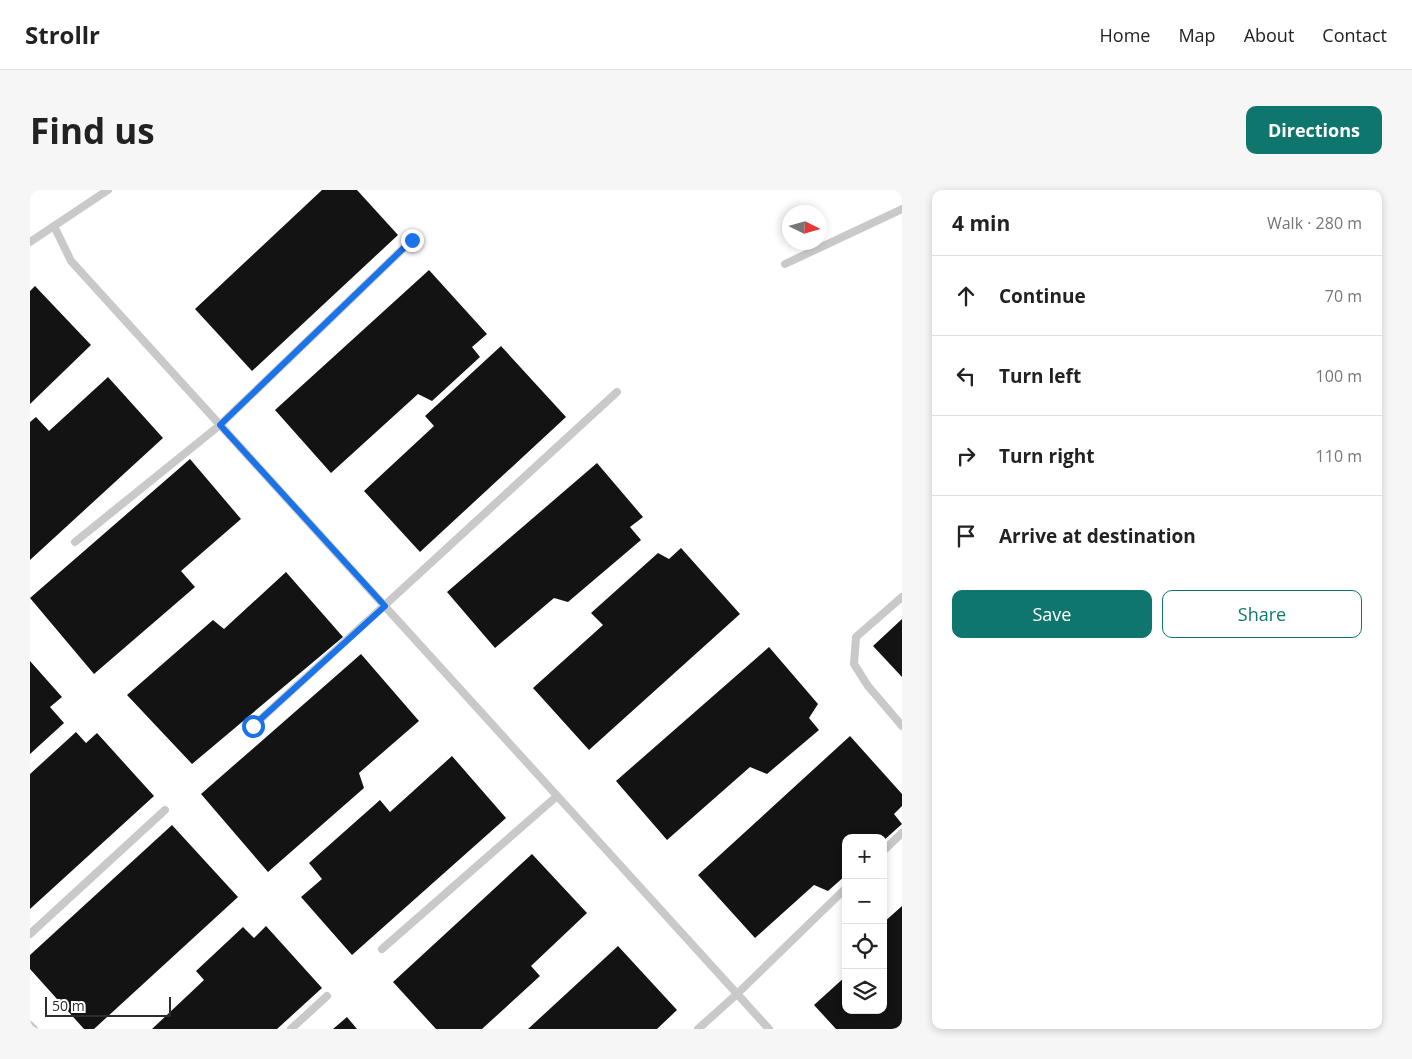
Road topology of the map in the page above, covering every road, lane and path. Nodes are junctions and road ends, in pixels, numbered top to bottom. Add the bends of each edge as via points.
1 (108, 190) edge
2 (902, 209) edge
3 (54, 226) junction
4 (412, 240) dead end
5 (30, 242) edge
6 (785, 264) dead end
7 (617, 392) dead end
8 (220, 425) junction
9 (75, 542) dead end
10 (902, 597) edge
11 (385, 606) junction
12 (253, 726) dead end
13 (902, 726) edge
14 (557, 796) junction
15 (165, 810) dead end
16 (902, 833) edge
17 (887, 847) edge
18 (842, 892) edge
19 (30, 934) edge
20 (382, 949) dead end
21 (737, 994) junction
22 (328, 996) dead end
23 (30, 1025) edge
24 (34, 1029) edge
25 (291, 1029) edge
26 (698, 1029) edge
27 (769, 1029) edge

1 - 3 lane
2 - 6 lane
3 - 5 lane
3 - 8 lane via 71,261
4 - 8 lane
7 - 11 lane
8 - 9 lane
8 - 11 lane
10 - 13 lane via 856,637 854,664
11 - 12 lane
11 - 14 lane
14 - 20 lane
14 - 21 lane
15 - 19 lane
16 - 17 lane
18 - 21 lane
21 - 26 lane
21 - 27 lane
22 - 25 lane
23 - 24 lane

